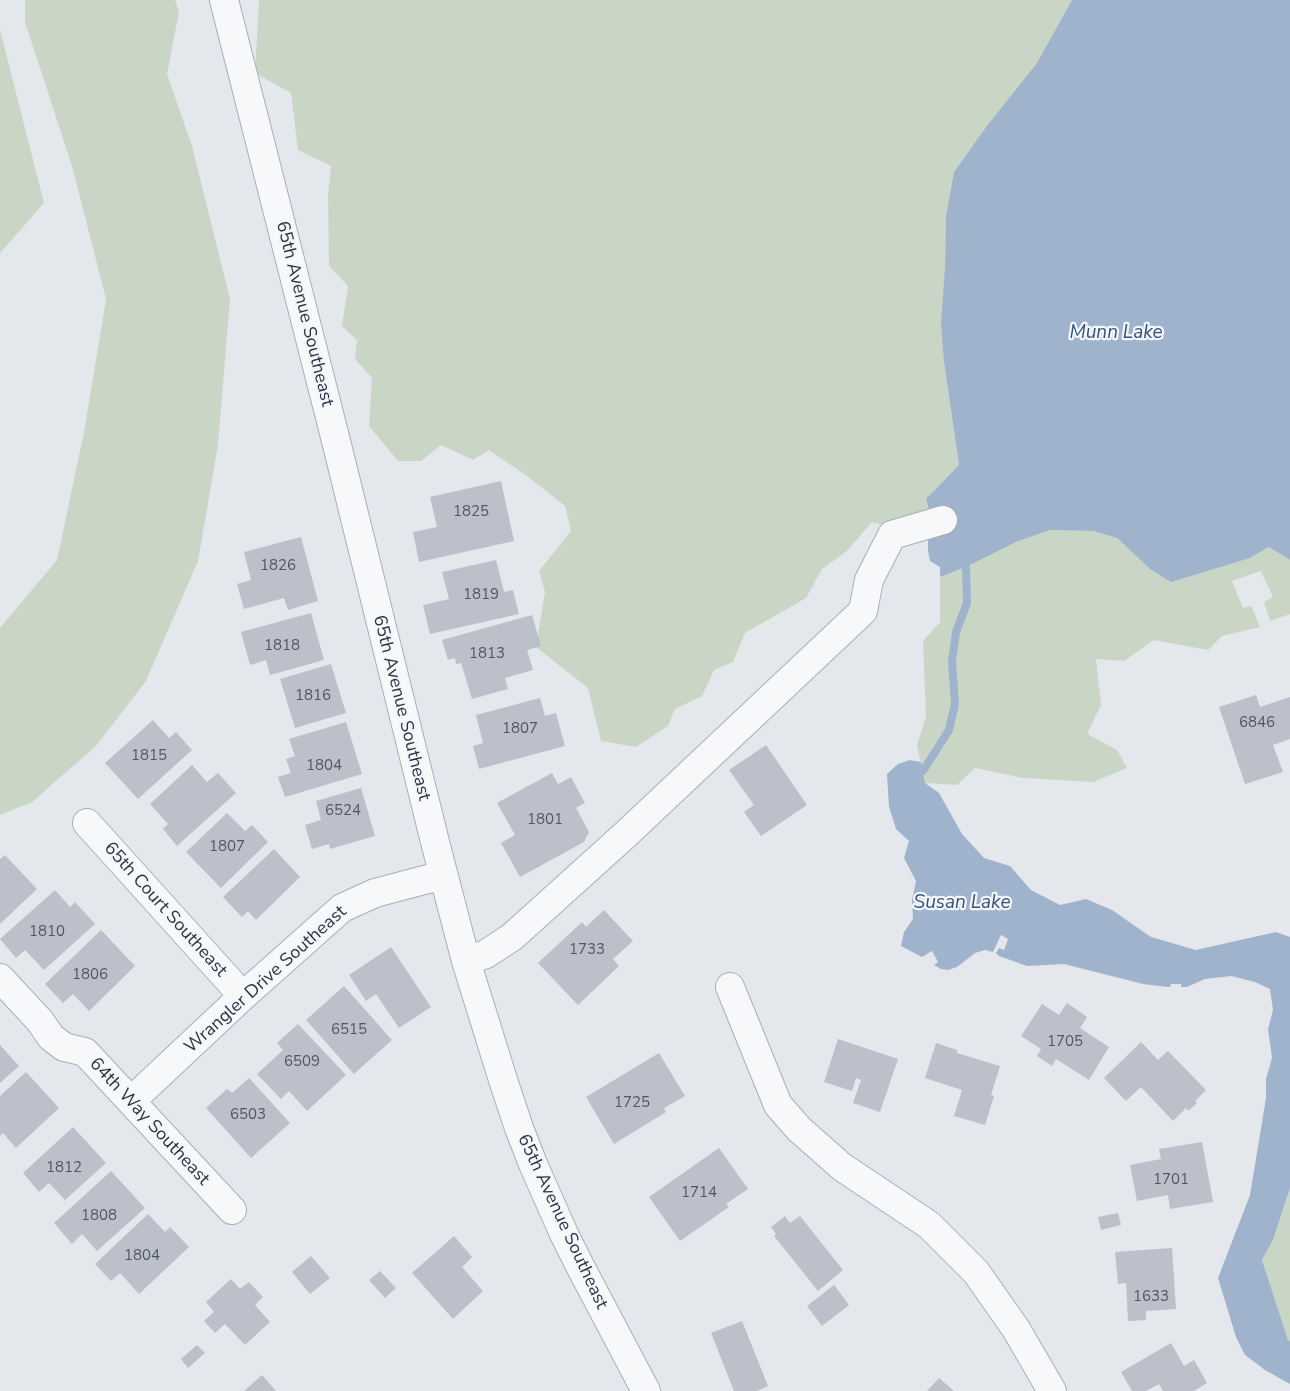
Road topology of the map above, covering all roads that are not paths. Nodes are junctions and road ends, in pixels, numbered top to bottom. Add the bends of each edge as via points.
1 (224, 0) edge
2 (943, 520) dead end
3 (87, 823) dead end
4 (443, 875) junction
5 (466, 961) junction
6 (0, 978) edge
7 (730, 987) dead end
8 (243, 996) junction
9 (131, 1101) junction
10 (232, 1210) dead end
11 (646, 1391) edge
12 (1052, 1391) edge

1 - 4 street, 65th Avenue Southeast
2 - 5 street via 892,535 869,580 863,611 512,937 486,954
3 - 8 street, 65th Court Southeast
4 - 5 street, 65th Avenue Southeast
4 - 8 street, Wrangler Drive Southeast via 375,893 342,908
5 - 11 street, 65th Avenue Southeast via 533,1164 564,1234
6 - 9 street, 64th Way Southeast via 51,1037 64,1047 85,1052
7 - 12 street via 778,1105 799,1130 842,1167 929,1225 976,1272 1016,1329
8 - 9 street, Wrangler Drive Southeast
9 - 10 street, 64th Way Southeast

